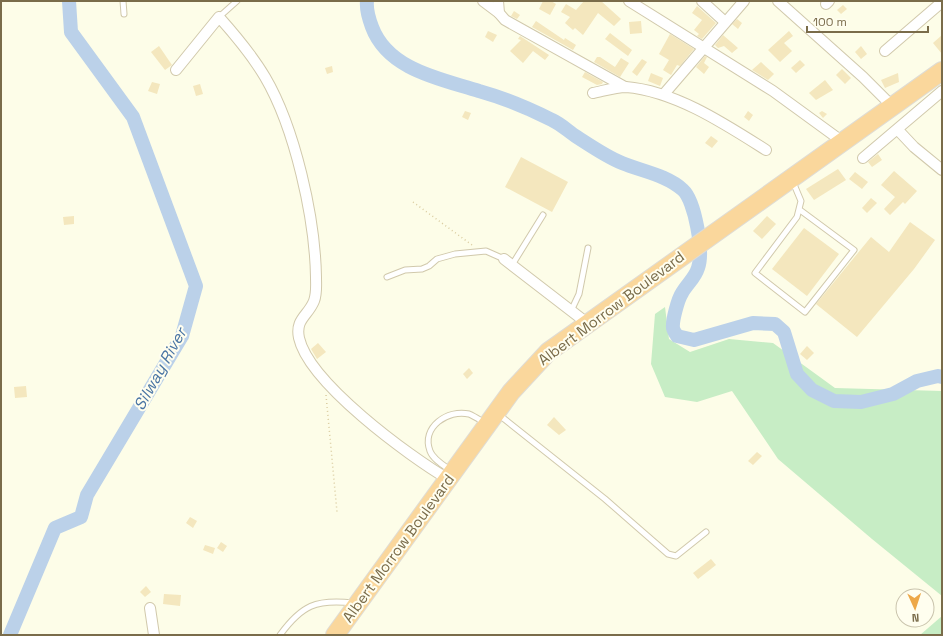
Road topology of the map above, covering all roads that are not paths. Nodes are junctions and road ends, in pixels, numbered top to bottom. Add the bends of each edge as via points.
1 (123, 1) edge
2 (237, 1) edge
3 (483, 1) edge
4 (498, 1) edge
5 (629, 1) edge
6 (702, 1) edge
7 (744, 1) edge
8 (778, 1) edge
9 (942, 2) edge
10 (499, 13) junction
11 (124, 14) dead end
12 (220, 17) junction
13 (725, 22) junction
14 (703, 46) junction
15 (884, 51) dead end
16 (176, 70) dead end
17 (942, 71) edge
18 (625, 87) junction
19 (942, 91) edge
20 (593, 93) dead end
21 (664, 94) junction
22 (893, 107) junction
23 (898, 130) junction
24 (843, 142) junction
25 (766, 150) dead end
26 (863, 158) dead end
27 (942, 170) edge
28 (791, 178) junction
29 (800, 210) junction
30 (543, 215) dead end
31 (588, 248) dead end
32 (508, 262) junction
33 (387, 277) dead end
34 (571, 311) junction
35 (587, 323) junction
36 (492, 419) junction
37 (451, 475) junction
38 (706, 532) dead end
39 (358, 603) junction
40 (150, 608) dead end
41 (154, 635) edge
42 (280, 635) edge
43 (335, 635) edge

1 - 11 lane
2 - 12 lane
3 - 10 street
4 - 10 street
5 - 14 street
6 - 13 street
7 - 13 street
8 - 22 street
9 - 15 street
10 - 18 street via 505,20
12 - 16 street
12 - 37 street via 241,42 265,78 278,102 291,139 306,202 316,276 314,302 300,320 298,327 299,339 306,355 324,381 404,449
13 - 14 street
14 - 21 street
14 - 24 street via 774,90
17 - 22 highway, Albert Morrow Boulevard
18 - 20 street
18 - 21 street
19 - 23 street
21 - 25 street
22 - 24 highway, Albert Morrow Boulevard
23 - 26 street
23 - 27 street
24 - 28 highway, Albert Morrow Boulevard
28 - 29 lane via 801,201
28 - 35 highway, Albert Morrow Boulevard
29 - 29 lane via 854,250 805,312 756,273
30 - 32 lane
31 - 34 lane via 579,294
32 - 33 lane via 492,253 480,251 446,255 422,269 405,270
32 - 34 street
34 - 35 street
35 - 36 highway, Albert Morrow Boulevard via 548,352 528,371
36 - 37 highway, Albert Morrow Boulevard
36 - 37 lane via 454,413 443,417 431,429 430,451
36 - 38 lane via 534,444 605,499 668,554 676,556
37 - 39 highway, Albert Morrow Boulevard
39 - 42 lane via 332,601 308,607 298,614
39 - 43 highway, Albert Morrow Boulevard
40 - 41 street

